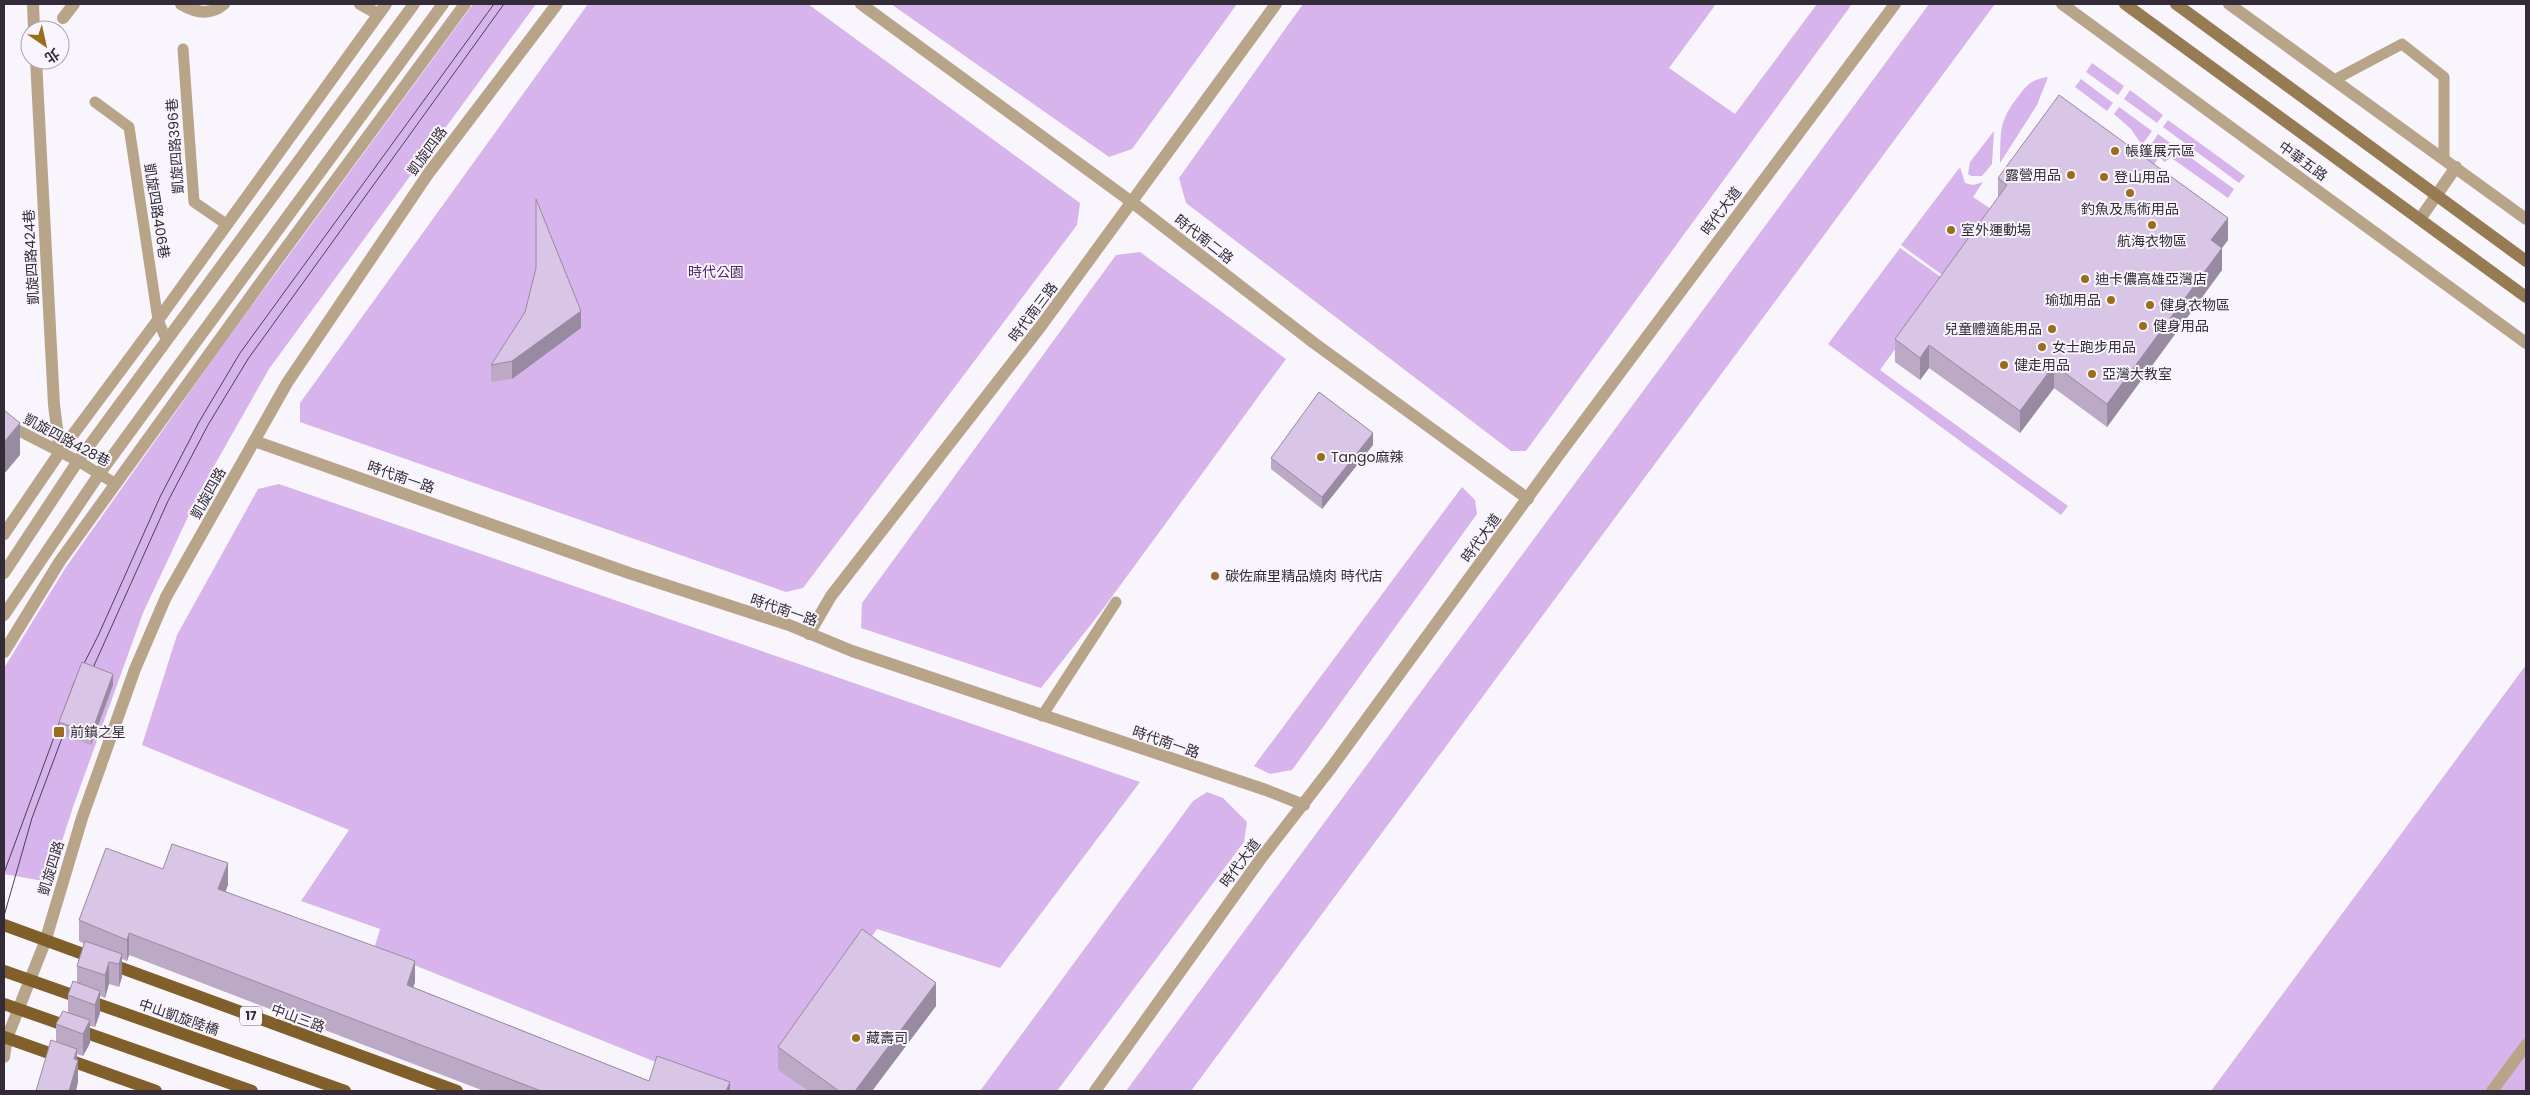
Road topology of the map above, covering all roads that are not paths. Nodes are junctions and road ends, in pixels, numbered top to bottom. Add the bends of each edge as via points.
1 (33, 4) edge
2 (74, 4) edge
3 (181, 4) edge
4 (360, 4) edge
5 (414, 4) edge
6 (443, 4) edge
7 (466, 4) edge
8 (557, 4) edge
9 (861, 4) edge
10 (1276, 4) edge
11 (1895, 4) edge
12 (2062, 4) edge
13 (2125, 4) edge
14 (2176, 4) edge
15 (2229, 4) edge
16 (220, 8) edge
17 (382, 9) edge
18 (63, 18) dead end
19 (34, 20) edge
20 (183, 49) dead end
21 (37, 70) edge
22 (2334, 80) junction
23 (95, 102) dead end
24 (2444, 158) junction
25 (2456, 167) junction
26 (2436, 195) junction
27 (1133, 203) junction
28 (2420, 219) junction
29 (2526, 219) edge
30 (226, 224) junction
31 (2526, 261) edge
32 (2526, 297) edge
33 (158, 320) junction
34 (166, 340) junction
35 (2526, 343) edge
36 (4, 423) edge
37 (254, 441) junction
38 (60, 452) junction
39 (78, 461) junction
40 (100, 473) junction
41 (116, 484) junction
42 (1528, 499) junction
43 (8, 523) edge
44 (4, 534) edge
45 (4, 572) edge
46 (1116, 602) dead end
47 (4, 615) edge
48 (809, 634) junction
49 (4, 652) edge
50 (1042, 716) junction
51 (1304, 805) junction
52 (4, 925) edge
53 (44, 942) junction
54 (4, 971) edge
55 (4, 1004) edge
56 (5, 1038) edge
57 (2526, 1045) edge
58 (4, 1057) edge
59 (156, 1091) edge
60 (252, 1091) edge
61 (345, 1091) edge
62 (457, 1091) edge
63 (1095, 1091) edge
64 (2492, 1091) edge

1 - 19 street
2 - 18 street
3 - 16 street via 195,12
4 - 17 street
5 - 34 street
6 - 40 street
7 - 41 street
8 - 37 street, 凱旋四路 via 428,174 287,383
9 - 27 street, 時代南二路
10 - 27 street, 時代南三路
11 - 42 street, 時代大道
12 - 35 street, 中華五路
13 - 28 main road, 中華五路
14 - 26 main road
15 - 22 street
17 - 30 street
20 - 30 lane, 凱旋四路396巷 via 194,202
21 - 38 street, 凱旋四路424巷 via 54,405
22 - 24 street
22 - 24 lane via 2402,44 2444,77
23 - 33 lane, 凱旋四路406巷 via 129,127
24 - 25 street
25 - 26 street
25 - 29 street
26 - 28 street
26 - 31 main road
27 - 42 street, 時代南二路 via 1314,343
27 - 48 street, 時代南三路 via 831,596
28 - 32 main road, 中華五路
30 - 33 street
33 - 34 lane, 凱旋四路406巷
33 - 38 street
34 - 39 street
36 - 38 lane, 凱旋四路428巷
37 - 48 street, 時代南一路
37 - 53 street, 凱旋四路 via 166,596 135,669 82,818
38 - 39 lane, 凱旋四路428巷
38 - 43 street
39 - 40 lane, 凱旋四路428巷
39 - 45 street
40 - 41 lane, 凱旋四路428巷
40 - 47 street
41 - 49 street via 60,561
42 - 51 street, 時代大道
43 - 44 street
46 - 50 lane
48 - 50 street, 時代南一路
50 - 51 street, 時代南一路
51 - 63 street, 時代大道 via 1262,857
52 - 53 main road, 17
53 - 56 street, 凱旋四路
53 - 62 main road, 中山三路 / 17
54 - 61 main road, 中山凱旋陸橋
55 - 60 main road
56 - 58 street, 凱旋四路
56 - 59 main road
57 - 64 street

